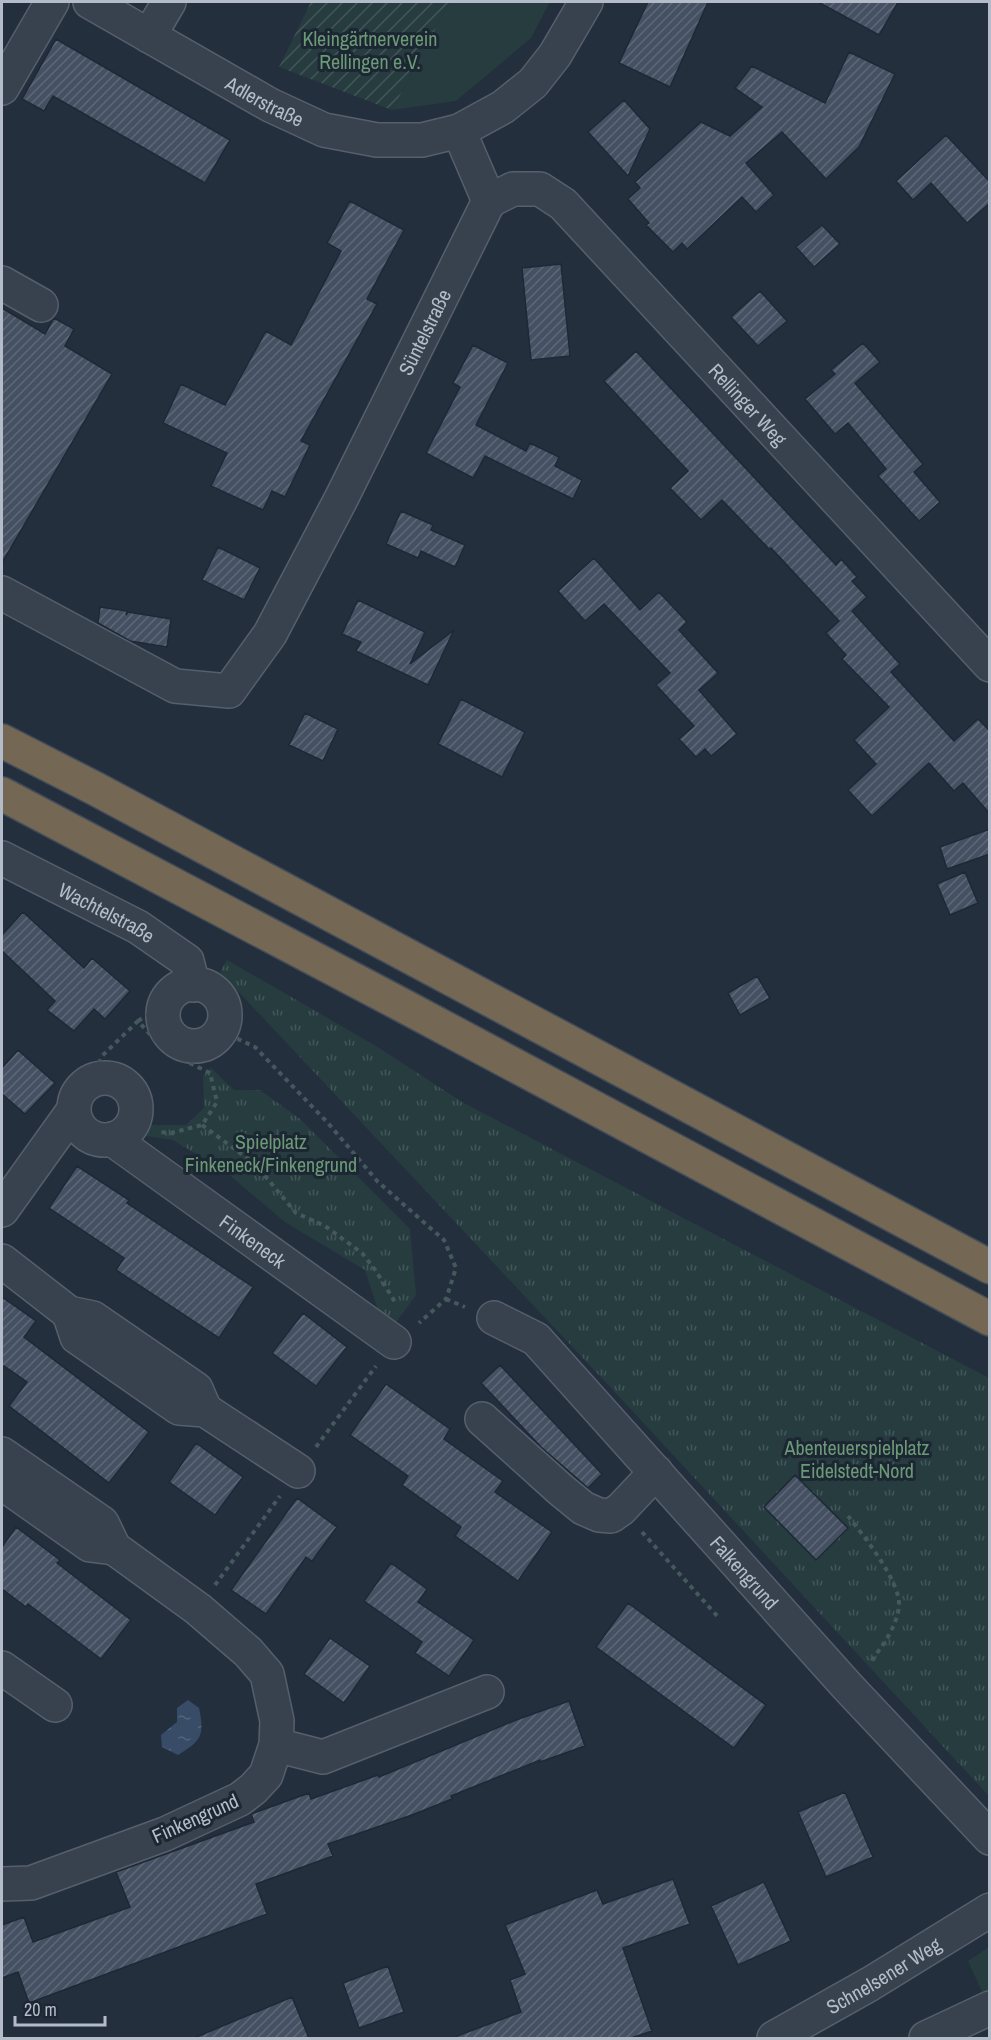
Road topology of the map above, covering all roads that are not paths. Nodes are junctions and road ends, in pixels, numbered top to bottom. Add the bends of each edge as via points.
1 (52, 2) edge
2 (90, 2) edge
3 (169, 2) edge
4 (586, 2) edge
5 (149, 36) junction
6 (2, 88) edge
7 (459, 130) junction
8 (489, 201) junction
9 (2, 283) edge
10 (41, 305) dead end
11 (2, 593) edge
12 (990, 664) edge
13 (2, 741) edge
14 (2, 794) edge
15 (2, 858) edge
16 (180, 993) road end
17 (73, 1112) junction
18 (122, 1131) junction
19 (2, 1210) edge
20 (2, 1261) edge
21 (990, 1267) edge
22 (494, 1318) dead end
23 (990, 1319) edge
24 (393, 1342) dead end
25 (482, 1419) dead end
26 (2, 1454) edge
27 (298, 1472) dead end
28 (656, 1473) junction
29 (2, 1483) edge
30 (114, 1548) junction
31 (2, 1668) edge
32 (487, 1692) dead end
33 (55, 1705) dead end
34 (276, 1745) junction
35 (990, 1838) edge
36 (2, 1884) edge
37 (990, 1910) edge
38 (990, 2008) edge
39 (774, 2038) edge
40 (926, 2038) edge

1 - 6 street
2 - 5 street, Adlerstraße
3 - 5 street
4 - 7 street via 555,56 533,83 503,107
5 - 7 street, Adlerstraße via 270,105 324,129 377,140 422,140
7 - 8 street
8 - 11 street, Süntelstraße via 276,624 229,691 175,686
8 - 12 street, Rellinger Weg via 513,189 540,189 563,204
9 - 10 street
13 - 21 highway
14 - 23 highway
15 - 16 street, Wachtelstraße via 138,927 187,961
17 - 18 street, Finkeneck via 82,1131 91,1137 101,1140
17 - 18 street via 77,1093 92,1080 111,1078 127,1087 136,1104 136,1113
17 - 19 street
18 - 24 street, Finkeneck
20 - 27 street via 69,1313 76,1336 179,1407 205,1410
22 - 28 street, Falkengrund via 536,1339
25 - 28 street via 583,1508 599,1515 611,1516 621,1509
26 - 30 street, Finkengrund via 102,1523
28 - 35 street, Falkengrund
29 - 30 street, Finkengrund via 90,1545
30 - 34 street, Finkengrund via 198,1609 267,1674 277,1721
31 - 33 street
32 - 34 street via 323,1757
34 - 36 street, Finkengrund via 266,1775 240,1799 165,1833 31,1883
37 - 39 street, Schnelsener Weg
38 - 40 street

